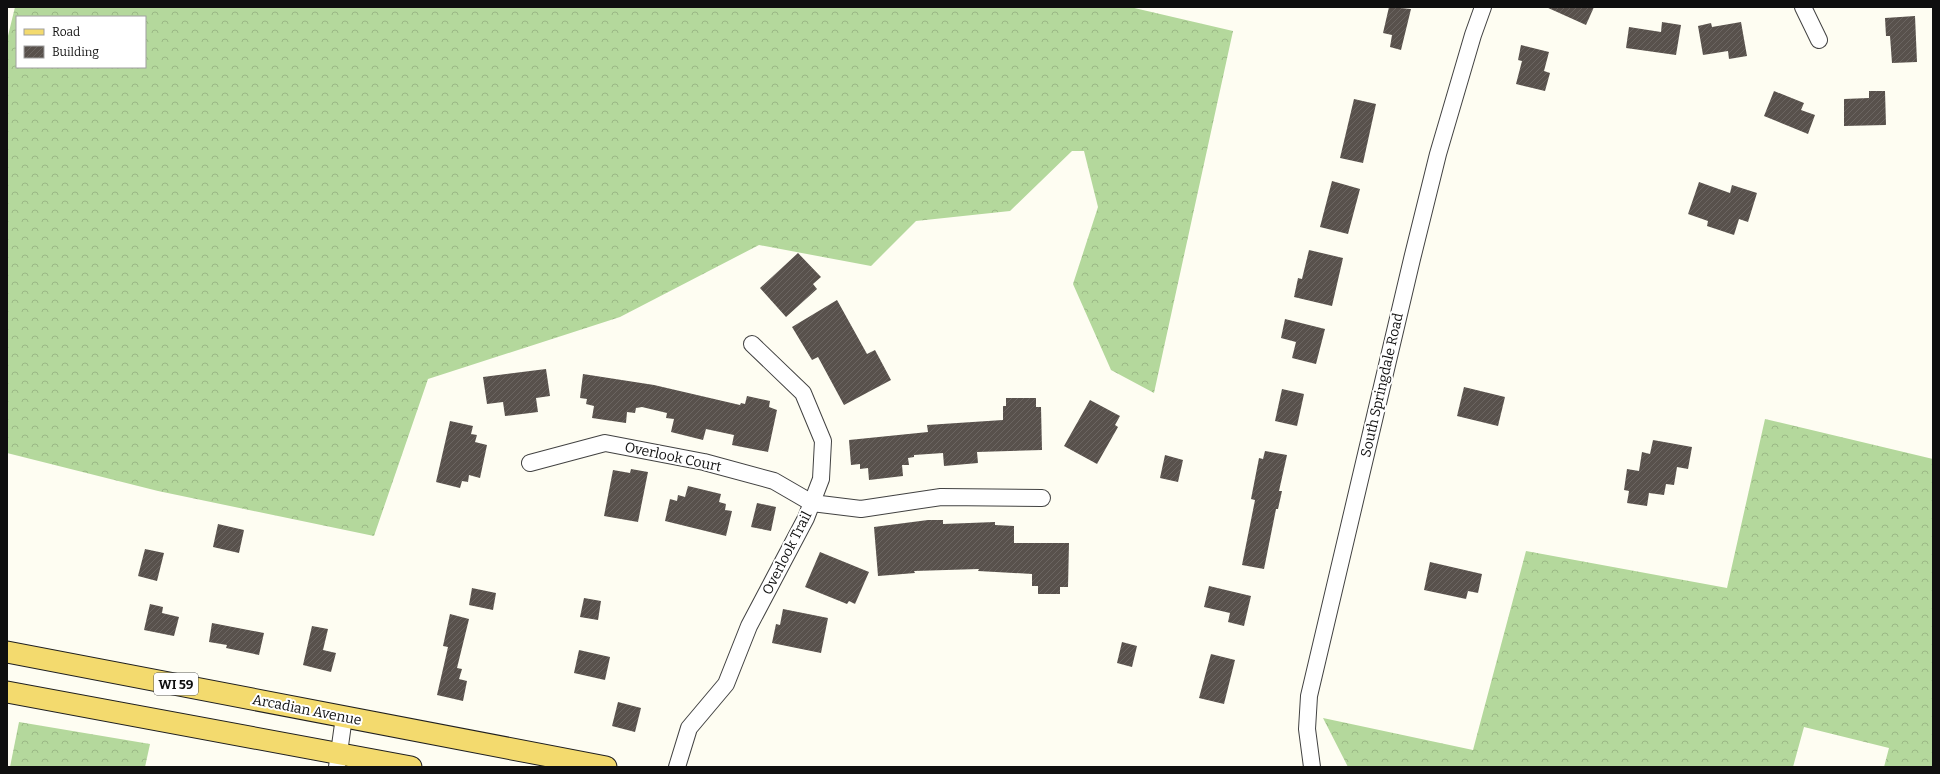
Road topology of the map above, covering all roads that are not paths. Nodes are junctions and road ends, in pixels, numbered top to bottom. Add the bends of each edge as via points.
1 (1483, 7) edge
2 (1803, 7) edge
3 (1819, 40) dead end
4 (752, 344) dead end
5 (530, 463) dead end
6 (1042, 498) dead end
7 (812, 503) junction
8 (7, 652) edge
9 (7, 692) edge
10 (344, 717) junction
11 (338, 760) edge
12 (411, 767) edge
13 (606, 767) edge
14 (677, 767) edge
15 (1312, 767) edge

1 - 15 street, South Springdale Road via 1472,35 1419,229 1309,696 1307,729
2 - 3 street
4 - 7 street, Overlook Trail via 803,393 823,441 821,479
5 - 7 street, Overlook Court via 605,443 704,462 774,481
6 - 7 street via 940,498 861,509
7 - 14 street, Overlook Trail via 749,626 726,684 689,728
8 - 10 main road, Arcadian Avenue / WI 59
9 - 11 main road
10 - 11 street
10 - 13 main road, Arcadian Avenue / WI 59
11 - 12 main road

